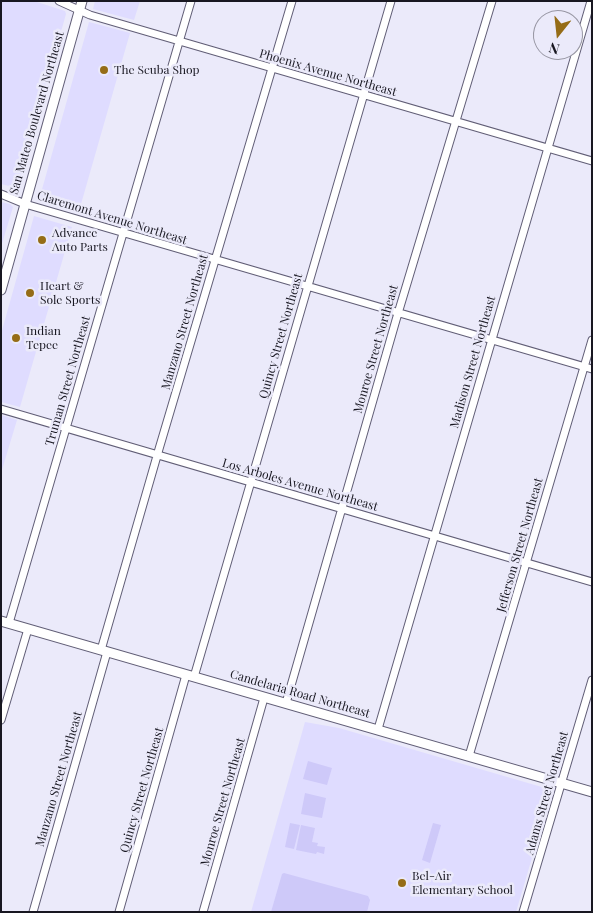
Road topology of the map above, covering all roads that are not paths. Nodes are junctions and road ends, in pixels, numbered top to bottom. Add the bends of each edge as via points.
1 (59, 1) edge
2 (190, 1) edge
3 (292, 1) edge
4 (391, 1) edge
5 (492, 1) edge
6 (591, 1) edge
7 (80, 5) edge
8 (178, 41) junction
9 (273, 68) junction
10 (364, 95) junction
11 (456, 122) junction
12 (548, 149) junction
13 (592, 162) edge
14 (1, 194) edge
15 (25, 204) junction
16 (123, 232) junction
17 (215, 260) junction
18 (307, 287) junction
19 (1, 290) edge
20 (398, 313) junction
21 (592, 340) edge
22 (491, 341) junction
23 (584, 367) junction
24 (592, 369) edge
25 (1, 409) edge
26 (66, 428) junction
27 (157, 455) junction
28 (250, 482) junction
29 (342, 509) junction
30 (434, 536) junction
31 (526, 563) junction
32 (592, 582) edge
33 (5, 622) edge
34 (28, 629) junction
35 (104, 651) junction
36 (190, 676) junction
37 (592, 680) edge
38 (264, 698) junction
39 (286, 703) junction
40 (1, 720) edge
41 (378, 729) junction
42 (469, 756) junction
43 (562, 783) junction
44 (592, 792) edge
45 (33, 912) edge
46 (119, 912) edge
47 (203, 912) edge
48 (523, 912) edge

1 - 7 street, Phoenix Avenue Northeast
2 - 8 street, Truman Street Northeast
3 - 9 street, Manzano Street Northeast
4 - 10 street, Quincy Street Northeast
5 - 11 street, Monroe Street Northeast
6 - 12 street, Madison Street Northeast
7 - 8 street, Phoenix Avenue Northeast via 90,15
7 - 15 main road, San Mateo Boulevard Northeast
8 - 9 street, Phoenix Avenue Northeast
8 - 16 street, Truman Street Northeast
9 - 10 street, Phoenix Avenue Northeast
9 - 17 street, Manzano Street Northeast
10 - 11 street, Phoenix Avenue Northeast
10 - 18 street, Quincy Street Northeast
11 - 12 street, Phoenix Avenue Northeast
11 - 20 street, Monroe Street Northeast
12 - 13 street, Phoenix Avenue Northeast
12 - 22 street, Madison Street Northeast
14 - 15 street, Claremont Avenue Northeast
15 - 16 street, Claremont Avenue Northeast
15 - 19 main road, San Mateo Boulevard Northeast
16 - 17 street, Claremont Avenue Northeast
16 - 26 street, Truman Street Northeast
17 - 18 street, Claremont Avenue Northeast
17 - 27 street, Manzano Street Northeast
18 - 20 street, Claremont Avenue Northeast
18 - 28 street, Quincy Street Northeast
20 - 22 street, Claremont Avenue Northeast
20 - 29 street, Monroe Street Northeast
21 - 23 street, Jefferson Street Northeast
22 - 23 street, Claremont Avenue Northeast
22 - 30 street, Madison Street Northeast
23 - 24 street, Claremont Avenue Northeast
23 - 31 street, Jefferson Street Northeast
25 - 26 street, Los Arboles Avenue Northeast
26 - 27 street, Los Arboles Avenue Northeast
26 - 33 street, Truman Street Northeast
27 - 28 street, Los Arboles Avenue Northeast
27 - 35 street, Manzano Street Northeast
28 - 29 street, Los Arboles Avenue Northeast
28 - 36 street, Quincy Street Northeast
29 - 30 street, Los Arboles Avenue Northeast
29 - 39 street, Monroe Street Northeast
30 - 31 street, Los Arboles Avenue Northeast
30 - 41 street, Madison Street Northeast
31 - 32 street, Los Arboles Avenue Northeast
31 - 42 street, Jefferson Street Northeast
33 - 34 main road, Candelaria Road Northeast
34 - 35 main road, Candelaria Road Northeast
34 - 40 street
35 - 36 main road, Candelaria Road Northeast
35 - 45 street, Manzano Street Northeast
36 - 38 main road, Candelaria Road Northeast
36 - 46 street, Quincy Street Northeast
37 - 43 street, Adams Street Northeast
38 - 39 main road, Candelaria Road Northeast
38 - 47 street, Monroe Street Northeast
39 - 41 main road, Candelaria Road Northeast
41 - 42 main road, Candelaria Road Northeast
42 - 43 main road, Candelaria Road Northeast
43 - 44 main road, Candelaria Road Northeast
43 - 48 street, Adams Street Northeast

